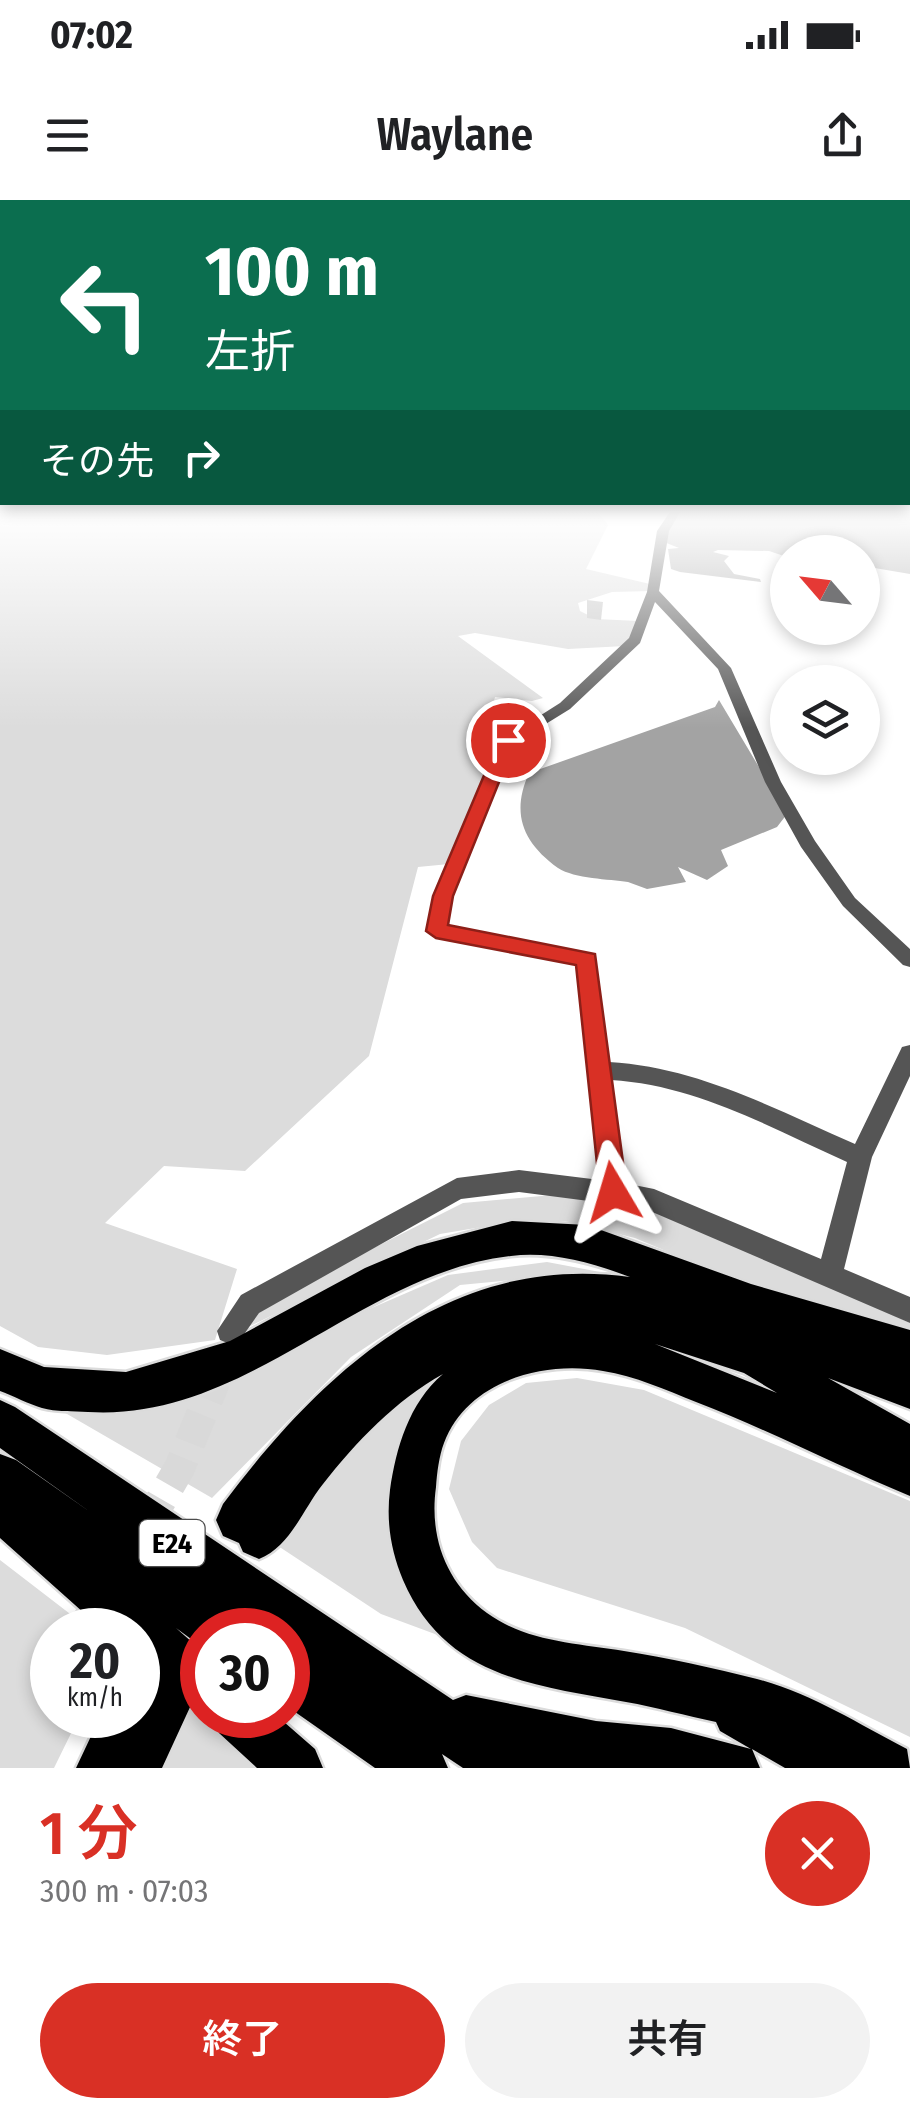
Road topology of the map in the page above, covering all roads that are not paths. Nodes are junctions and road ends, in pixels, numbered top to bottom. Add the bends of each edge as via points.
1 (655, 582) edge
2 (653, 592) junction
3 (910, 960) edge
4 (910, 1053) edge
5 (598, 1070) junction
6 (860, 1157) junction
7 (613, 1192) junction
8 (830, 1273) junction
9 (910, 1310) edge
10 (230, 1331) dead end
11 (756, 1332) junction
12 (910, 1350) edge
13 (910, 1368) edge
14 (0, 1370) edge
15 (910, 1388) edge
16 (910, 1408) edge
17 (0, 1422) edge
18 (910, 1428) edge
19 (910, 1447) edge
20 (910, 1474) edge
21 (0, 1476) edge
22 (0, 1508) edge
23 (249, 1528) dead end
24 (189, 1608) edge
25 (346, 1661) junction
26 (168, 1679) edge
27 (310, 1692) edge
28 (704, 1695) junction
29 (117, 1738) edge
30 (263, 1738) edge
31 (633, 1761) edge
32 (103, 1768) edge
33 (134, 1768) edge
34 (296, 1768) edge
35 (421, 1768) edge
36 (510, 1768) edge
37 (733, 1768) edge
38 (838, 1768) edge
39 (888, 1768) edge

1 - 2 street
2 - 3 street via 724,668 807,843 849,902
2 - 5 street via 635,640 565,706 508,740 443,896 436,931 587,959
4 - 6 street
5 - 6 street via 690,1084
5 - 7 street
6 - 8 street
7 - 8 street via 645,1197
7 - 10 street via 519,1180 457,1189 250,1304
8 - 9 street
11 - 12 highway
11 - 13 highway
11 - 14 highway via 587,1243 512,1238 430,1259 238,1359 126,1393 44,1388
11 - 15 highway
11 - 16 highway
11 - 18 highway
11 - 19 highway via 840,1410
11 - 23 highway via 694,1333 598,1314 491,1327 427,1357 384,1390
17 - 25 highway, E24
20 - 28 highway via 746,1400 623,1354 586,1348 529,1352 467,1378 425,1435 412,1496 420,1566 439,1600 466,1628 544,1666 622,1675
21 - 24 highway, E24
22 - 26 highway
25 - 31 highway via 466,1722
25 - 36 highway, E24
26 - 33 highway
27 - 35 highway
28 - 38 highway
28 - 39 highway via 784,1714
29 - 32 highway
30 - 34 highway
31 - 37 highway

